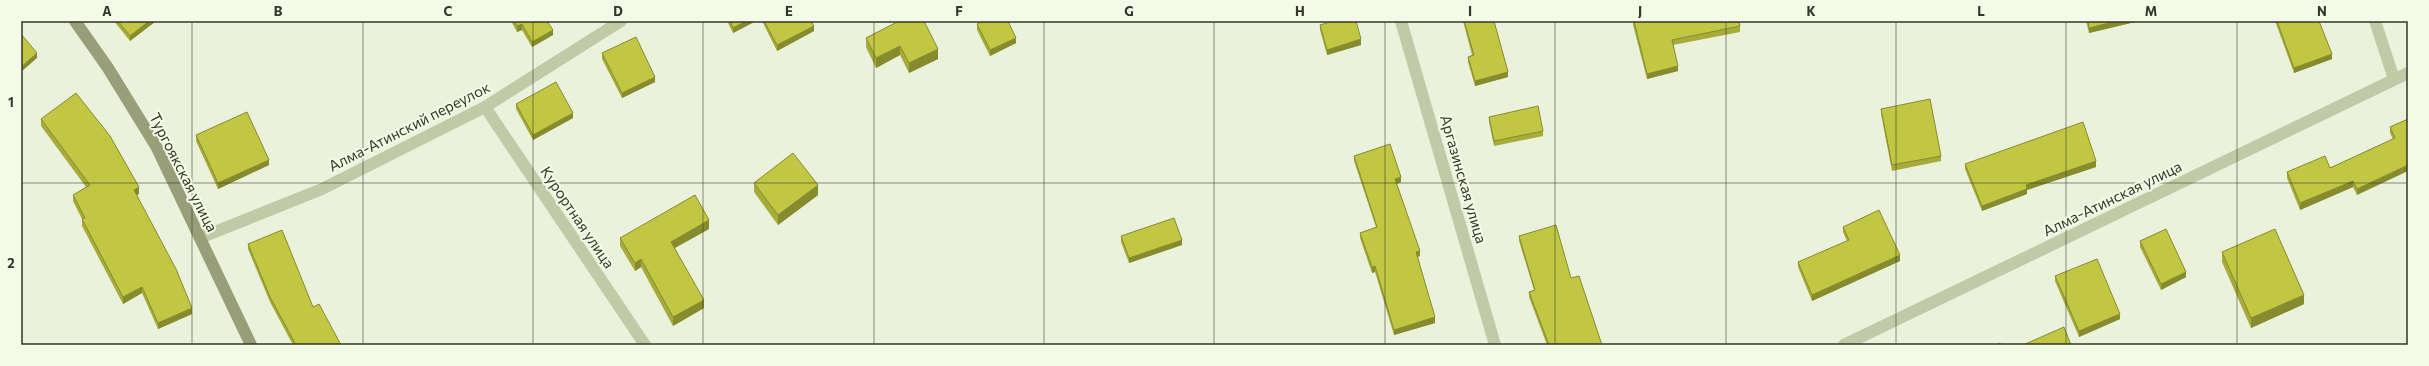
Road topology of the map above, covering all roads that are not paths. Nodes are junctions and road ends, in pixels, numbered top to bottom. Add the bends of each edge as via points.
1 (75, 21) edge
2 (621, 21) edge
3 (1401, 21) edge
4 (2375, 21) edge
5 (2408, 73) edge
6 (2394, 79) junction
7 (485, 107) junction
8 (200, 238) junction
9 (251, 345) edge
10 (646, 345) edge
11 (1495, 345) edge
12 (1844, 345) edge

1 - 8 main road, Тургоякская улица via 108,68 156,146
2 - 7 street, Алма-Атинский переулок
3 - 11 street, Аргазинская улица
4 - 6 street
5 - 6 street, Алма-Атинская улица
6 - 12 street, Алма-Атинская улица
7 - 8 street, Алма-Атинский переулок via 322,190
7 - 10 street, Курортная улица
8 - 9 main road, Тургоякская улица

